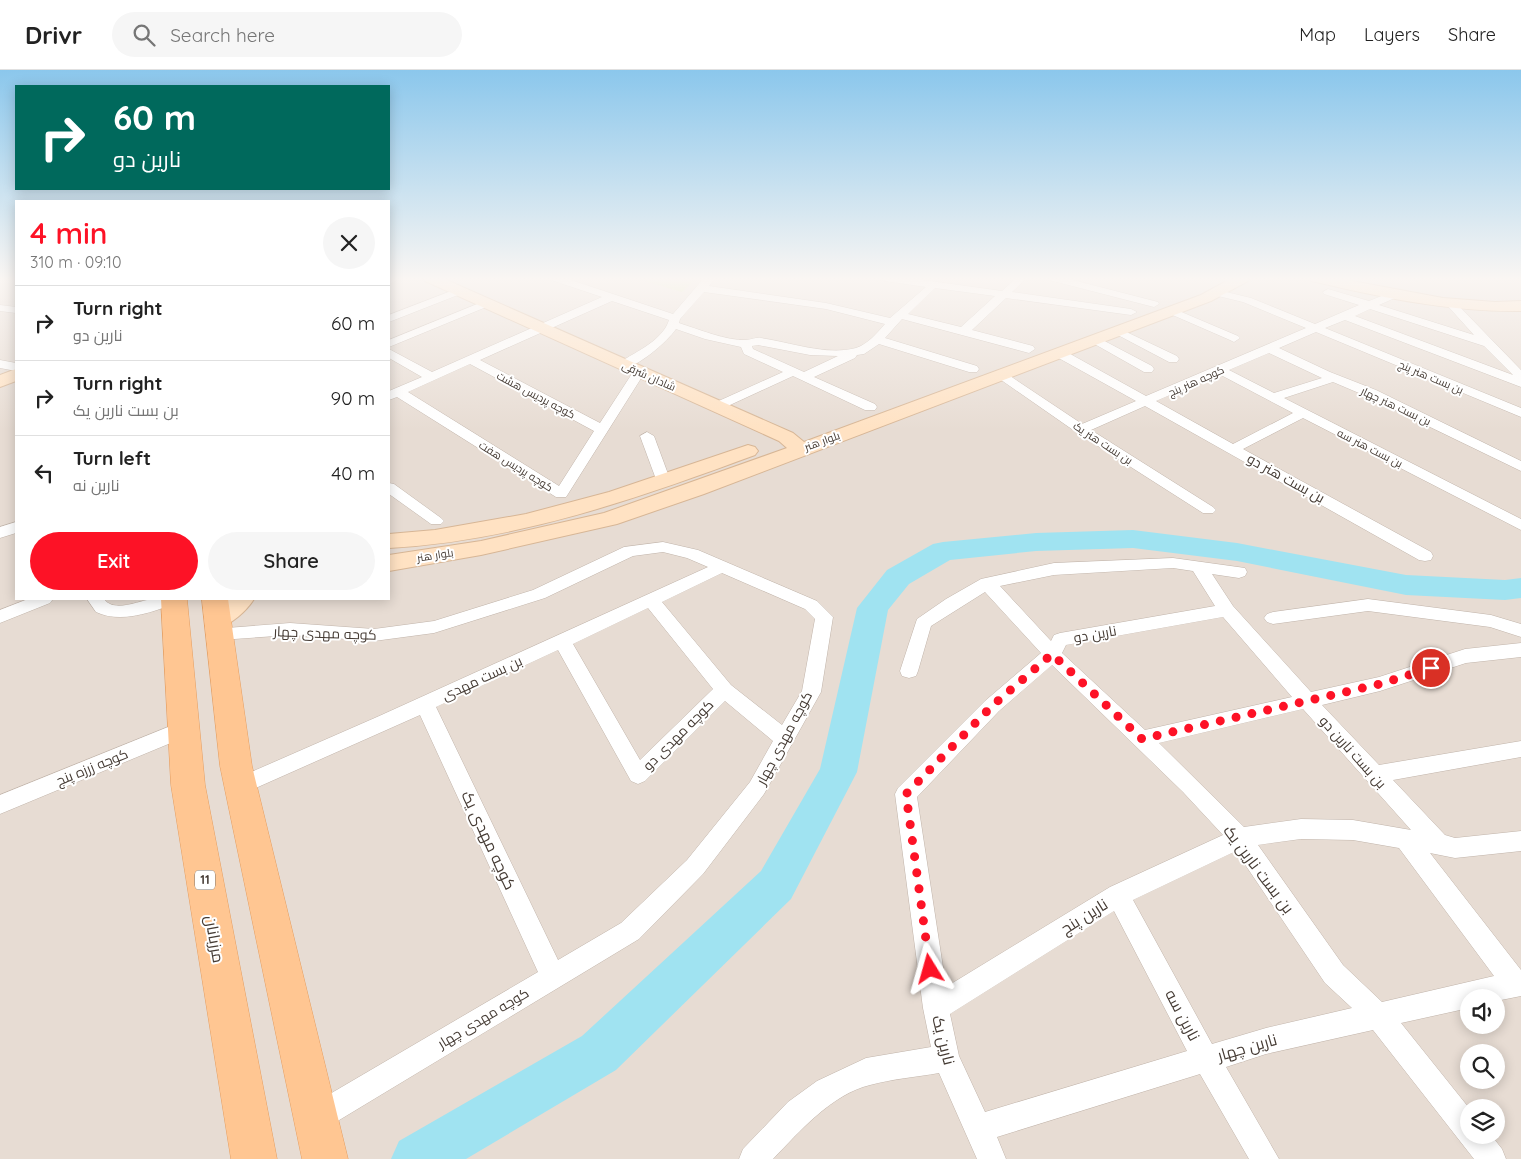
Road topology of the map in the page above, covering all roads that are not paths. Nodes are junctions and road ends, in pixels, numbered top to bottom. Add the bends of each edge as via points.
1 (425, 329) edge
2 (539, 329) edge
3 (543, 329) edge
4 (670, 329) edge
5 (692, 329) edge
6 (888, 329) edge
7 (949, 329) edge
8 (967, 329) edge
9 (1085, 329) edge
10 (1124, 329) edge
11 (1213, 329) edge
12 (1313, 329) edge
13 (1317, 329) edge
14 (1379, 329) edge
15 (1445, 329) edge
16 (1463, 329) edge
17 (1474, 329) edge
18 (1118, 331) junction
19 (964, 332) junction
20 (1455, 332) junction
21 (1234, 338) dead end
22 (878, 340) junction
23 (1095, 340) junction
24 (1488, 343) junction
25 (390, 344) edge
26 (746, 344) junction
27 (1426, 347) junction
28 (1269, 348) junction
29 (1029, 349) junction
30 (860, 351) junction
31 (1059, 353) junction
32 (390, 354) edge
33 (1173, 359) dead end
34 (471, 360) junction
35 (1395, 362) junction
36 (0, 364) edge
37 (15, 367) edge
38 (632, 368) junction
39 (973, 368) junction
40 (1148, 369) dead end
41 (1220, 370) junction
42 (799, 373) junction
43 (15, 374) edge
44 (1000, 375) junction
45 (432, 377) junction
46 (1521, 377) edge
47 (1334, 378) junction
48 (0, 382) edge
49 (1521, 383) edge
50 (393, 395) edge
51 (1273, 397) junction
52 (1147, 402) junction
53 (717, 406) junction
54 (870, 407) junction
55 (1303, 413) junction
56 (1521, 413) edge
57 (602, 430) junction
58 (1081, 430) junction
59 (647, 436) dead end
60 (793, 443) junction
61 (1233, 449) junction
62 (1521, 466) edge
63 (664, 482) junction
64 (390, 488) edge
65 (1208, 510) dead end
66 (436, 521) dead end
67 (1521, 525) edge
68 (15, 527) edge
69 (0, 533) edge
70 (390, 541) edge
71 (1425, 556) dead end
72 (390, 563) edge
73 (722, 567) junction
74 (1199, 568) junction
75 (1239, 572) dead end
76 (988, 583) junction
77 (42, 600) edge
78 (96, 600) edge
79 (170, 600) edge
80 (173, 600) edge
81 (651, 600) junction
82 (1227, 610) junction
83 (224, 612) edge
84 (0, 617) edge
85 (1273, 618) dead end
86 (1521, 631) edge
87 (562, 641) junction
88 (1521, 650) edge
89 (1052, 654) junction
90 (909, 671) dead end
91 (724, 690) junction
92 (1306, 700) junction
93 (425, 704) junction
94 (183, 729) junction
95 (785, 739) junction
96 (1142, 739) junction
97 (1521, 749) edge
98 (1374, 775) junction
99 (240, 786) junction
100 (906, 794) joint
101 (0, 805) edge
102 (1240, 838) junction
103 (1406, 839) junction
104 (1521, 841) edge
105 (1438, 844) junction
106 (1118, 895) junction
107 (553, 977) junction
108 (1518, 983) edge
109 (936, 1008) junction
110 (1378, 1015) junction
111 (946, 1058) junction
112 (1206, 1059) junction
113 (1460, 1119) edge
114 (978, 1128) junction
115 (321, 1141) edge
116 (1480, 1144) edge
117 (254, 1159) edge
118 (753, 1159) edge
119 (992, 1159) edge
120 (1265, 1159) edge
121 (1492, 1159) edge

1 - 25 street
2 - 34 street
3 - 38 main road, شادان شرقی
4 - 38 street
5 - 26 street via 709,337
6 - 22 street
7 - 19 street
8 - 19 street
9 - 29 main road, بلوار هنر
10 - 18 main road, بلوار هنر
11 - 21 street
12 - 28 street, کوچه هنر پنج
13 - 35 street, بن بست هنر پنج
14 - 27 street
15 - 20 street
16 - 20 street
17 - 24 street
18 - 23 main road, بلوار هنر
18 - 33 street
19 - 29 street
20 - 24 street
20 - 27 street
22 - 30 street
22 - 39 street
23 - 31 main road, بلوار هنر
23 - 40 street
24 - 46 street
26 - 30 street via 758,342 841,353
26 - 42 street via 748,351
27 - 35 street
27 - 49 street
28 - 41 street, کوچه هنر پنج
28 - 47 street, بن بست هنر چهار
29 - 39 main road, بلوار هنر
30 - 42 street
31 - 44 main road, بلوار هنر
31 - 52 street, بن بست هنر دو
32 - 45 street
34 - 45 street
34 - 57 street, کوچه پردیس هشت
35 - 56 street, بن بست هنر پنج
36 - 37 street
38 - 53 main road, شادان شرقی
38 - 57 street, کوچه پردیس هفت
39 - 54 main road, بلوار هنر
41 - 51 street, بن بست هنر سه
41 - 52 street, کوچه هنر پنج
42 - 53 street
42 - 54 street
43 - 48 main road
44 - 58 street, بن بست هنر یک
44 - 60 main road, بلوار هنر
45 - 50 street
47 - 51 street
47 - 62 street, بن بست هنر چهار
50 - 57 street, کوچه پردیس هفت via 561,494
51 - 55 street, بن بست هنر سه
52 - 58 street, کوچه هنر پنج
52 - 61 street, بن بست هنر دو
53 - 60 main road, شادان شرقی
54 - 60 main road, بلوار هنر
55 - 61 street
55 - 67 street, بن بست هنر سه
58 - 65 street, بن بست هنر یک
59 - 63 street
60 - 63 main road, بلوار هنر
60 - 72 main road, بلوار هنر via 696,489 609,519 481,548
61 - 71 street, بن بست هنر دو
63 - 70 main road, بلوار هنر via 600,503 522,521 416,540
64 - 66 street
68 - 69 street
73 - 81 street, بن بست مهدی
73 - 83 street, کوچه مهدی چهار via 692,554 663,547 630,551 539,594 434,628 374,635 290,629
73 - 95 street, کوچه مهدی چهار via 811,605 824,617 811,692
74 - 75 street
74 - 76 street via 1173,563 1054,569
74 - 82 street, بن بست نارین دو
76 - 89 street, بن بست نارین یک
76 - 90 street via 923,623
77 - 84 street
78 - 79 street via 102,609 111,612
80 - 94 main road, مرزبانان / 11
81 - 87 street, بن بست مهدی
81 - 91 street, کوچه مهدی دو
82 - 89 street, نارین دو via 1060,640
82 - 92 street, بن بست نارین دو
83 - 99 main road
85 - 86 street via 1368,606 1491,621
87 - 91 street, کوچه مهدی دو via 638,775
87 - 93 street, بن بست مهدی
88 - 92 street via 1465,656 1380,684
89 - 96 street, بن بست نارین یک
89 - 100 street, نارین دو via 992,706
91 - 95 street
92 - 96 street
92 - 98 street, بن بست نارین دو
93 - 99 street, بن بست مهدی
93 - 107 street, کوچه مهدی یک
94 - 101 street, کوچه زرزه پنج
94 - 117 main road, مرزبانان / 11 via 188,785
95 - 107 street, کوچه مهدی چهار via 757,788 694,867 630,931
96 - 102 street, بن بست نارین یک
97 - 98 street
98 - 105 street, بن بست نارین دو
99 - 115 main road
100 - 109 street, نارین یک
102 - 103 street, نارین پنج via 1301,829 1353,830
102 - 106 street, نارین پنج
102 - 110 street, بن بست نارین یک via 1334,974
103 - 105 street, نارین پنج
103 - 108 street
104 - 105 street via 1455,848
106 - 109 street, نارین پنج
106 - 112 street, نارین سه
107 - 115 street, کوچه مهدی چهار
108 - 110 street, نارین چهار
109 - 111 street, نارین یک
110 - 112 street, نارین چهار via 1266,1041
110 - 113 street, بن بست نارین یک
111 - 114 street, نارین یک
111 - 118 street via 866,1072 827,1092 798,1112
112 - 114 street, نارین چهار
112 - 120 street, نارین سه
114 - 119 street, نارین یک
116 - 121 street

